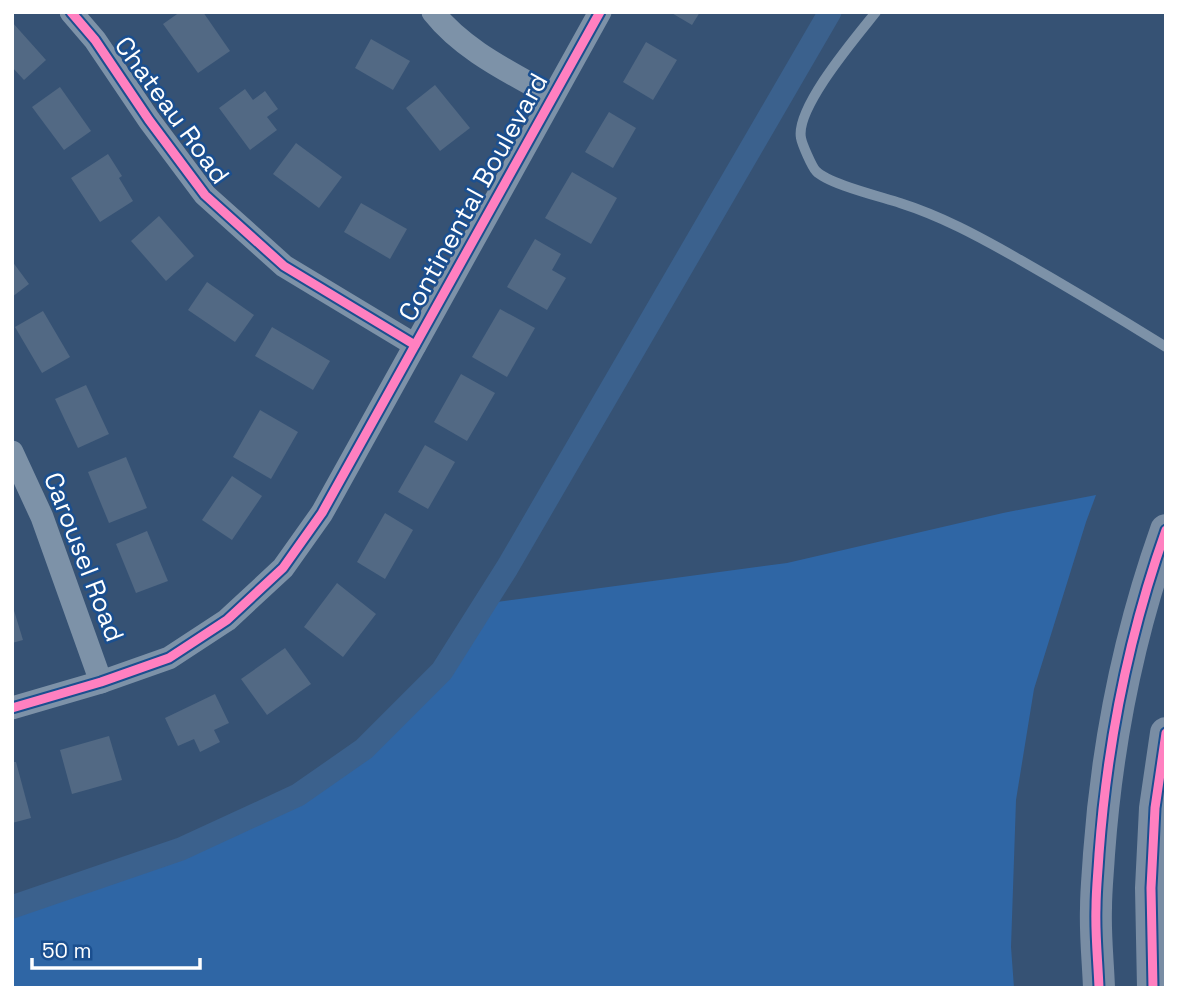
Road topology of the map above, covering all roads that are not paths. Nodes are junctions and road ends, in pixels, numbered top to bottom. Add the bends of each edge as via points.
1 (71, 12) edge
2 (433, 12) edge
3 (600, 12) edge
4 (876, 12) edge
5 (552, 96) junction
6 (415, 345) junction
7 (1166, 347) edge
8 (12, 452) edge
9 (1166, 530) edge
10 (101, 682) junction
11 (12, 708) edge
12 (1166, 733) edge
13 (1099, 988) edge
14 (1153, 988) edge

1 - 6 street, Chateau Road via 205,195 284,266
2 - 5 street via 474,51
3 - 5 street, Continental Boulevard
4 - 7 lane via 846,49 801,124 801,139 816,171 831,181 957,224
5 - 6 street, Continental Boulevard
6 - 10 street, Continental Boulevard via 322,513 283,568 227,620 169,658
8 - 10 street, Carousel Road via 42,517
9 - 13 main road via 1131,645 1103,802 1096,907
10 - 11 street, Continental Boulevard
12 - 14 main road via 1155,808

